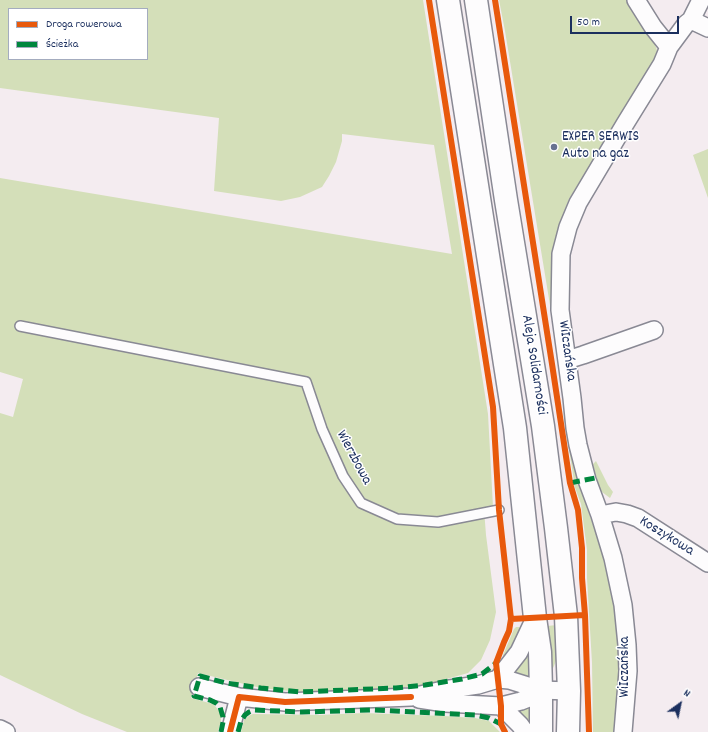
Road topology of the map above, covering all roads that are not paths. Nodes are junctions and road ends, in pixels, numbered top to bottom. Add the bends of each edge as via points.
1 (448, 0) edge
2 (476, 0) edge
3 (636, 0) edge
4 (701, 0) edge
5 (691, 20) junction
6 (708, 28) edge
7 (669, 47) junction
8 (20, 326) dead end
9 (654, 330) dead end
10 (567, 360) junction
11 (499, 510) dead end
12 (600, 516) junction
13 (708, 563) edge
14 (535, 618) junction
15 (498, 680) junction
16 (199, 687) dead end
17 (541, 690) junction
18 (569, 691) junction
19 (238, 697) junction
20 (411, 697) junction
21 (501, 706) junction
22 (0, 729) edge
23 (6, 732) edge
24 (230, 732) edge
25 (525, 732) edge
26 (541, 732) edge
27 (568, 732) edge
28 (623, 732) edge

1 - 14 highway, Aleja Solidarności via 515,428
2 - 18 highway, Aleja Solidarności via 543,426 566,616
3 - 7 street
4 - 5 street, WiIczańska
5 - 6 street
5 - 7 street, WiIczańska
7 - 10 street, WiIczańska via 662,64 578,204 568,227 561,254 560,290
8 - 11 lane, Wierzbowa via 306,382 322,429 343,476 361,503 397,519 438,522
9 - 10 street
10 - 12 street, WiIczańska via 578,445
12 - 13 street, Koszykowa via 616,512 638,518
12 - 28 street, WiIczańska via 613,558 626,625 628,671
14 - 15 street via 519,652
14 - 17 highway, Aleja Solidarności via 540,652
15 - 17 street via 509,680
15 - 20 street
16 - 19 street
17 - 18 street
17 - 21 street via 521,701
17 - 26 highway, Aleja Solidarności
18 - 27 highway, Aleja Solidarności
19 - 20 street via 285,702
19 - 24 street
20 - 21 street via 445,703
21 - 25 street
22 - 23 street

